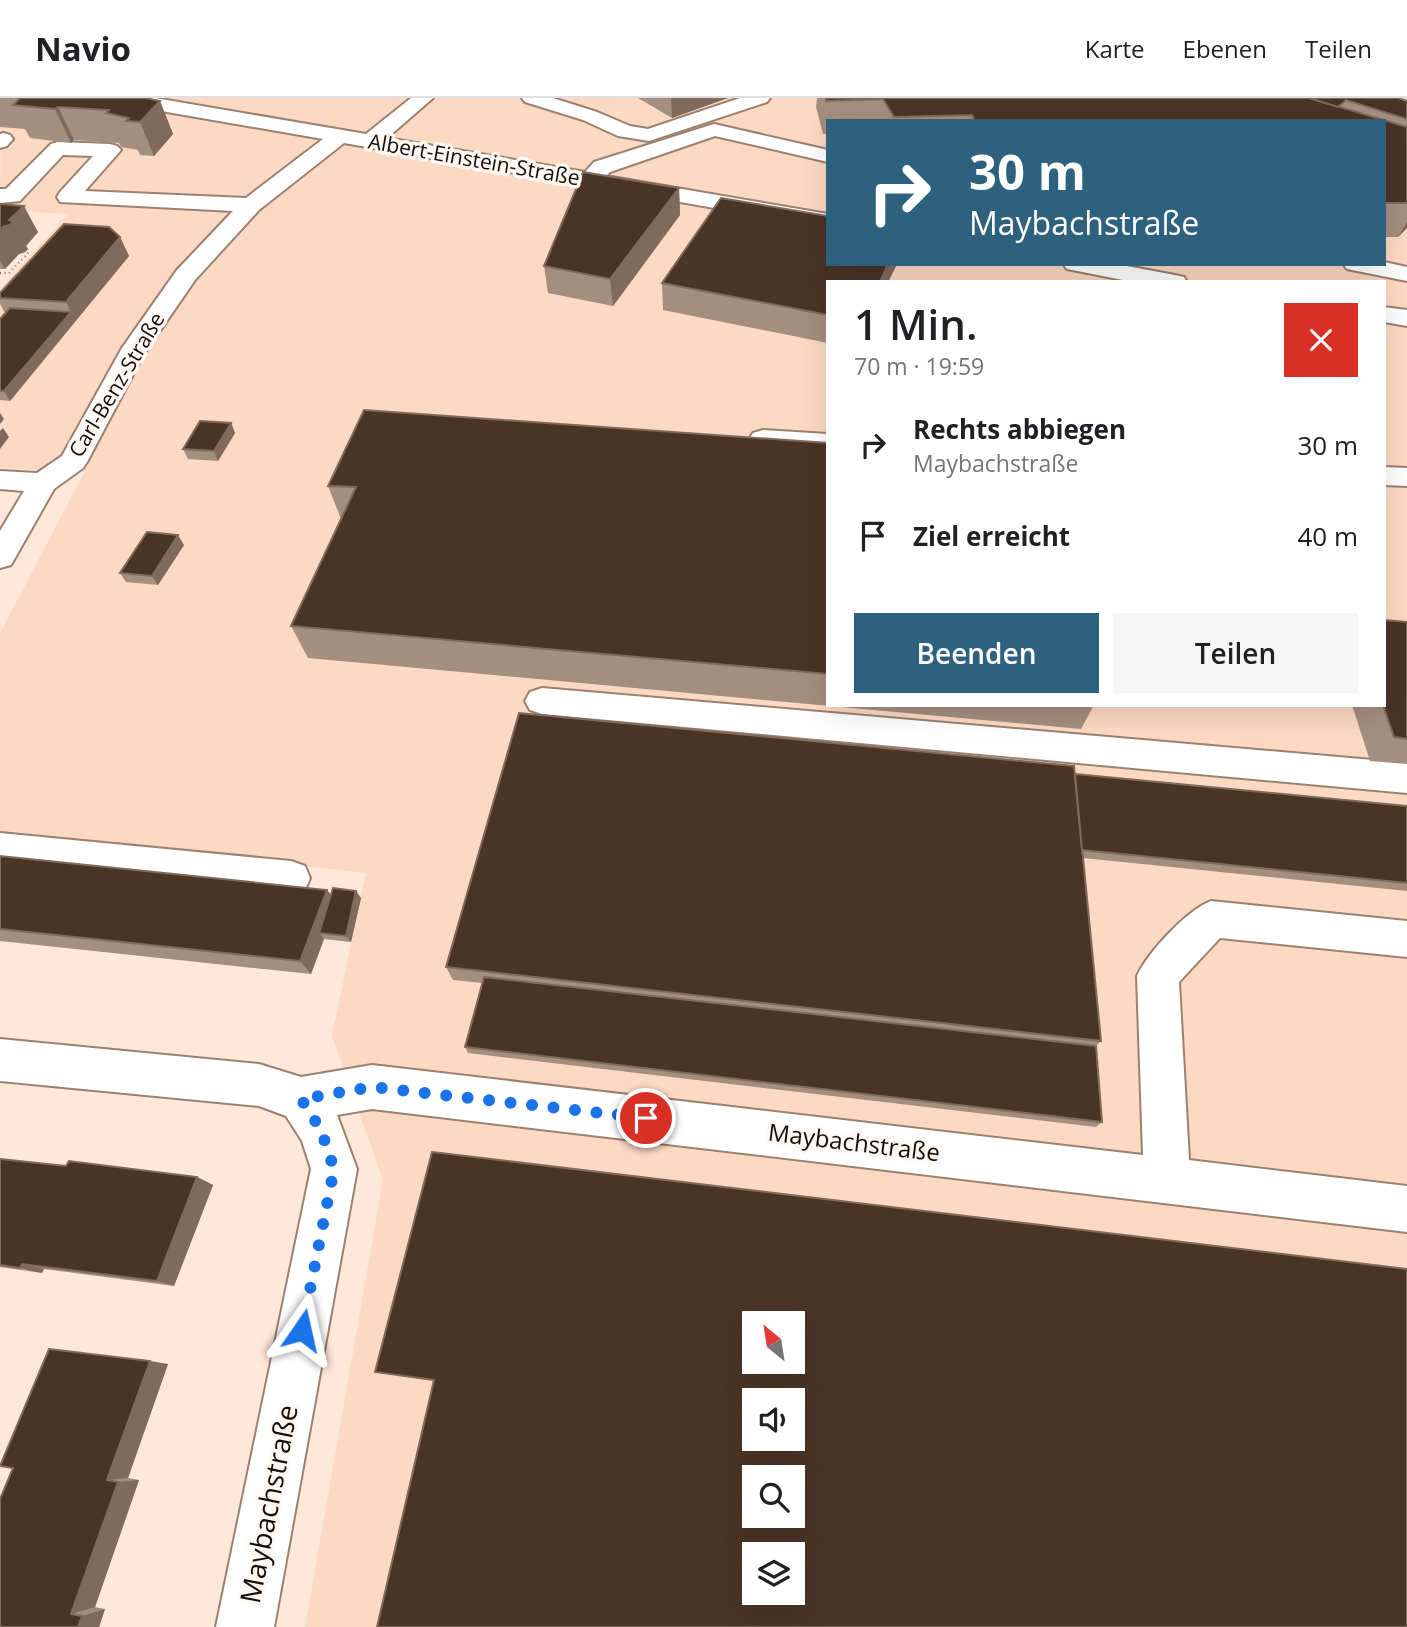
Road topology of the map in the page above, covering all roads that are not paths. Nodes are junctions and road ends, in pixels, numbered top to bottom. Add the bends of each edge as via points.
1 (121, 98) edge
2 (423, 98) edge
3 (532, 98) edge
4 (760, 98) edge
5 (339, 136) junction
6 (371, 141) junction
7 (826, 156) edge
8 (590, 180) junction
9 (0, 196) edge
10 (251, 205) junction
11 (826, 221) edge
12 (1086, 266) edge
13 (1365, 266) edge
14 (1407, 274) edge
15 (1164, 280) edge
16 (1386, 314) edge
17 (1407, 318) edge
18 (733, 438) edge
19 (826, 443) edge
20 (1386, 476) edge
21 (1407, 477) edge
22 (0, 480) edge
23 (43, 483) junction
24 (0, 557) edge
25 (542, 701) dead end
26 (1407, 778) edge
27 (0, 849) edge
28 (291, 878) dead end
29 (1407, 939) edge
30 (0, 1060) edge
31 (301, 1099) junction
32 (1167, 1179) junction
33 (1407, 1209) edge
34 (245, 1627) edge

1 - 5 street, Albert-Einstein-Straße
2 - 6 street
3 - 4 street via 625,132 649,135
5 - 6 street, Albert-Einstein-Straße
5 - 10 street, Carl-Benz-Straße
6 - 8 street, Albert-Einstein-Straße
7 - 8 street via 714,130 602,167
8 - 11 street, Albert-Einstein-Straße
9 - 10 street via 12,196 58,148 110,150 68,197
10 - 23 street, Carl-Benz-Straße via 186,275 131,354 73,462
12 - 15 street
13 - 14 street
16 - 17 street
18 - 19 street
20 - 21 street
22 - 23 street
23 - 24 street, Carl-Benz-Straße
25 - 26 street
27 - 28 street
29 - 32 street via 1212,919 1158,976
30 - 31 street, Maybachstraße via 259,1085
31 - 32 street, Maybachstraße via 372,1087
31 - 34 street, Maybachstraße via 321,1130 334,1169
32 - 33 street, Maybachstraße

